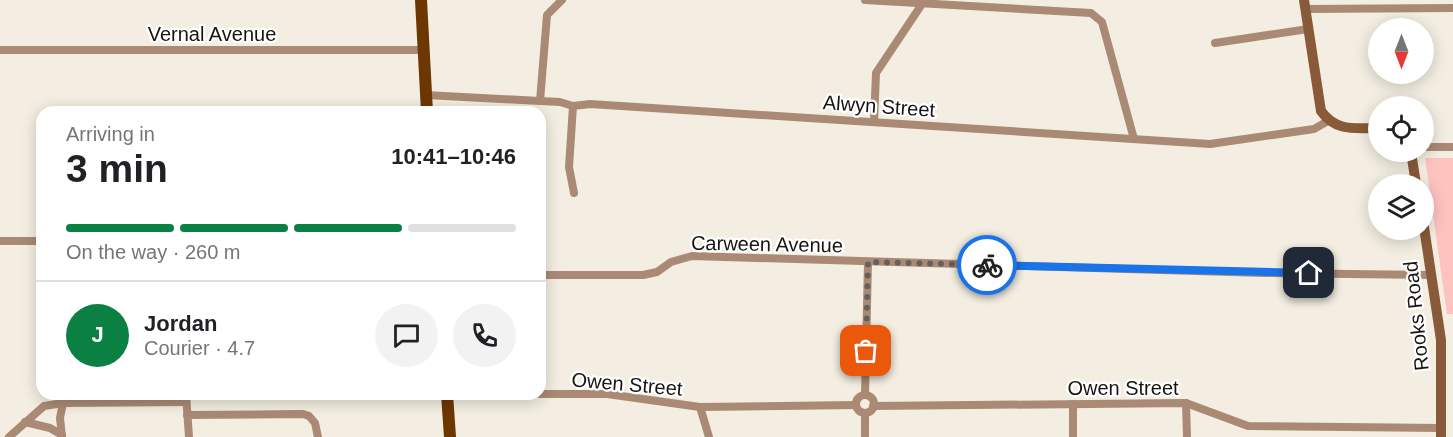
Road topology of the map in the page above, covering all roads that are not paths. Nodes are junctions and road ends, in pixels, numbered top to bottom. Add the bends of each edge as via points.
1 (421, 0) edge
2 (562, 0) edge
3 (865, 0) edge
4 (922, 4) junction
5 (1305, 4) edge
6 (1398, 4) edge
7 (1453, 8) edge
8 (1308, 28) junction
9 (1215, 43) dead end
10 (0, 50) edge
11 (423, 50) junction
12 (426, 95) junction
13 (540, 101) junction
14 (427, 106) edge
15 (573, 106) junction
16 (1328, 121) junction
17 (874, 122) junction
18 (1368, 128) edge
19 (1134, 139) junction
20 (1434, 147) edge
21 (1453, 147) edge
22 (574, 193) dead end
23 (1426, 240) edge
24 (0, 241) edge
25 (36, 241) edge
26 (868, 262) junction
27 (546, 275) edge
28 (1430, 275) junction
29 (546, 394) edge
30 (865, 395) junction
31 (137, 400) edge
32 (186, 400) edge
33 (447, 400) edge
34 (63, 403) junction
35 (1186, 403) junction
36 (1073, 404) junction
37 (856, 405) junction
38 (873, 406) junction
39 (700, 407) junction
40 (865, 413) junction
41 (187, 415) junction
42 (25, 422) junction
43 (1441, 432) edge
44 (62, 436) edge
45 (9, 437) edge
46 (189, 437) edge
47 (318, 437) edge
48 (450, 437) edge
49 (710, 437) edge
50 (865, 437) edge
51 (1073, 437) edge
52 (1187, 437) edge

1 - 11 main road
2 - 13 street via 547,15
3 - 4 street
4 - 17 street via 876,73
4 - 19 street via 1091,13 1102,22
5 - 6 street
5 - 8 street
6 - 7 street
8 - 9 street
8 - 16 street via 1321,111
10 - 11 street, Vernal Avenue
11 - 12 main road
12 - 13 street, Alwyn Street
12 - 14 main road
13 - 15 street, Alwyn Street
15 - 17 street, Alwyn Street
15 - 22 street via 569,167
16 - 18 street via 1342,127
16 - 19 street, Alwyn Street via 1314,129 1210,144
17 - 19 street, Alwyn Street
20 - 21 street
23 - 28 street, Rooks Road
24 - 25 street
26 - 27 street, Carween Avenue via 692,256 644,275
26 - 28 street, Carween Avenue
26 - 30 street
28 - 43 street, Rooks Road via 1441,340
29 - 39 street, Owen Street via 607,394
30 - 37 street via 859,397
30 - 38 street
31 - 34 street
32 - 41 street
33 - 48 main road
34 - 42 street via 44,406
34 - 44 street
35 - 36 street, Owen Street
35 - 43 street, Owen Street via 1248,426
35 - 52 street
36 - 38 street, Owen Street
36 - 51 street
37 - 39 street, Owen Street
37 - 40 street
38 - 40 street
39 - 49 street
40 - 50 street
41 - 46 street
41 - 47 street via 309,416
42 - 44 street via 50,428
42 - 45 street

